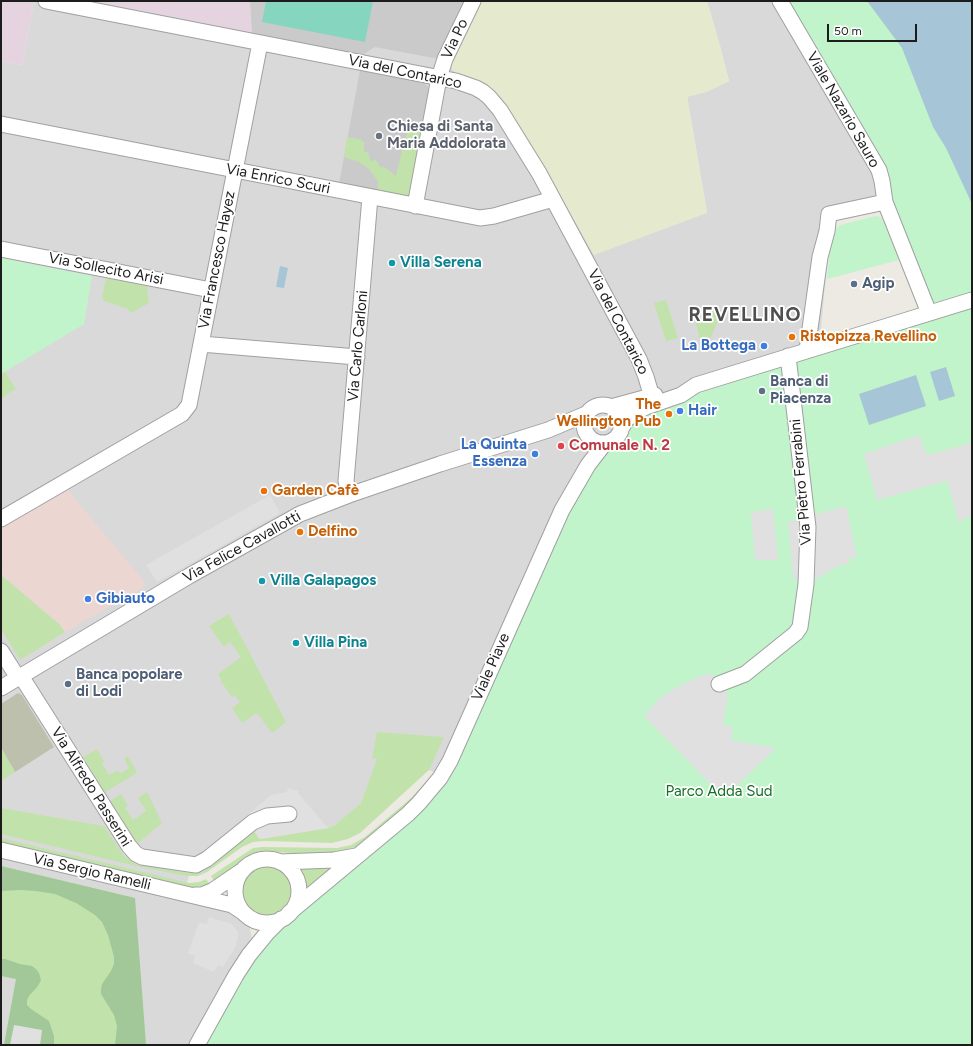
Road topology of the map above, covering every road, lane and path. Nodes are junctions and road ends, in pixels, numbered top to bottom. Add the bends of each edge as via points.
1 (46, 1) edge
2 (473, 1) edge
3 (780, 1) edge
4 (260, 43) junction
5 (439, 78) junction
6 (1, 124) edge
7 (235, 170) junction
8 (370, 197) junction
9 (553, 200) junction
10 (885, 202) junction
11 (415, 206) junction
12 (1, 249) edge
13 (211, 290) junction
14 (972, 300) edge
15 (929, 314) junction
16 (201, 344) junction
17 (808, 350) junction
18 (788, 356) junction
19 (357, 357) junction
20 (653, 400) junction
21 (611, 407) junction
22 (586, 414) junction
23 (621, 429) junction
24 (548, 430) junction
25 (595, 439) junction
26 (349, 495) junction
27 (1, 519) edge
28 (1, 652) edge
29 (19, 677) junction
30 (719, 684) dead end
31 (1, 688) edge
32 (289, 814) dead end
33 (367, 849) junction
34 (1, 850) edge
35 (280, 862) junction
36 (240, 872) junction
37 (184, 893) junction
38 (246, 915) junction
39 (285, 916) junction
40 (249, 955) junction
41 (197, 1045) edge

1 - 4 street, Via del Contarico
2 - 5 street, Via Po
3 - 10 street, Viale Nazario Sauro via 879,170
4 - 5 street, Via del Contarico
4 - 7 street, Via Francesco Hayez
5 - 9 street, Via del Contarico via 476,88 488,97 500,110
5 - 11 street, Via Po
6 - 7 street, Via Enrico Scuri
7 - 8 street, Via Enrico Scuri
7 - 13 street, Via Francesco Hayez
8 - 11 street, Via Enrico Scuri
8 - 19 street, Via Carlo Carloni
9 - 11 street, Via Enrico Scuri via 487,218
9 - 20 street, Via del Contarico via 639,359
10 - 15 street, Viale Nazario Sauro
10 - 17 street via 828,214
12 - 13 street, Via Sollecito Arisi
13 - 16 street, Via Francesco Hayez
14 - 15 street
15 - 17 street
16 - 19 street
16 - 27 street, Via Francesco Hayez via 188,406 182,414
17 - 18 street
18 - 20 street via 696,385 686,393
18 - 30 street, Via Pietro Ferrabini via 808,527 806,584 800,627 745,674
19 - 26 street, Via Carlo Carloni via 346,481
20 - 21 street
20 - 23 street via 631,416
21 - 22 street via 598,405
21 - 23 street via 620,415
22 - 24 street, Via Felice Cavallotti
22 - 25 street via 584,424
23 - 25 street via 615,439
24 - 25 street, Via Felice Cavallotti
24 - 26 street, Via Felice Cavallotti
25 - 33 street, Viale Piave via 588,465 552,532 450,761 419,803
26 - 29 street, Via Felice Cavallotti via 300,514 258,536
28 - 29 street, Via Alfredo Passerini
29 - 31 street, Via Felice Cavallotti
29 - 32 street, Via Alfredo Passerini via 136,854 196,865 254,822 267,816
33 - 35 street, Viale Piave via 358,855 343,859
33 - 39 street, Viale Piave
34 - 37 street, Via Sergio Ramelli
35 - 36 street, Viale Piave via 258,860 248,864
35 - 39 street, Viale Piave via 288,867 298,885 295,905
36 - 37 street, Via Sergio Ramelli via 207,894
36 - 38 street, Viale Piave via 235,893 237,904
37 - 38 street, Via Sergio Ramelli via 232,905
38 - 39 street via 264,922 273,922
38 - 40 street, Viale Piave via 251,922 253,936
39 - 40 street, Viale Piave
40 - 41 street, Viale Piave

